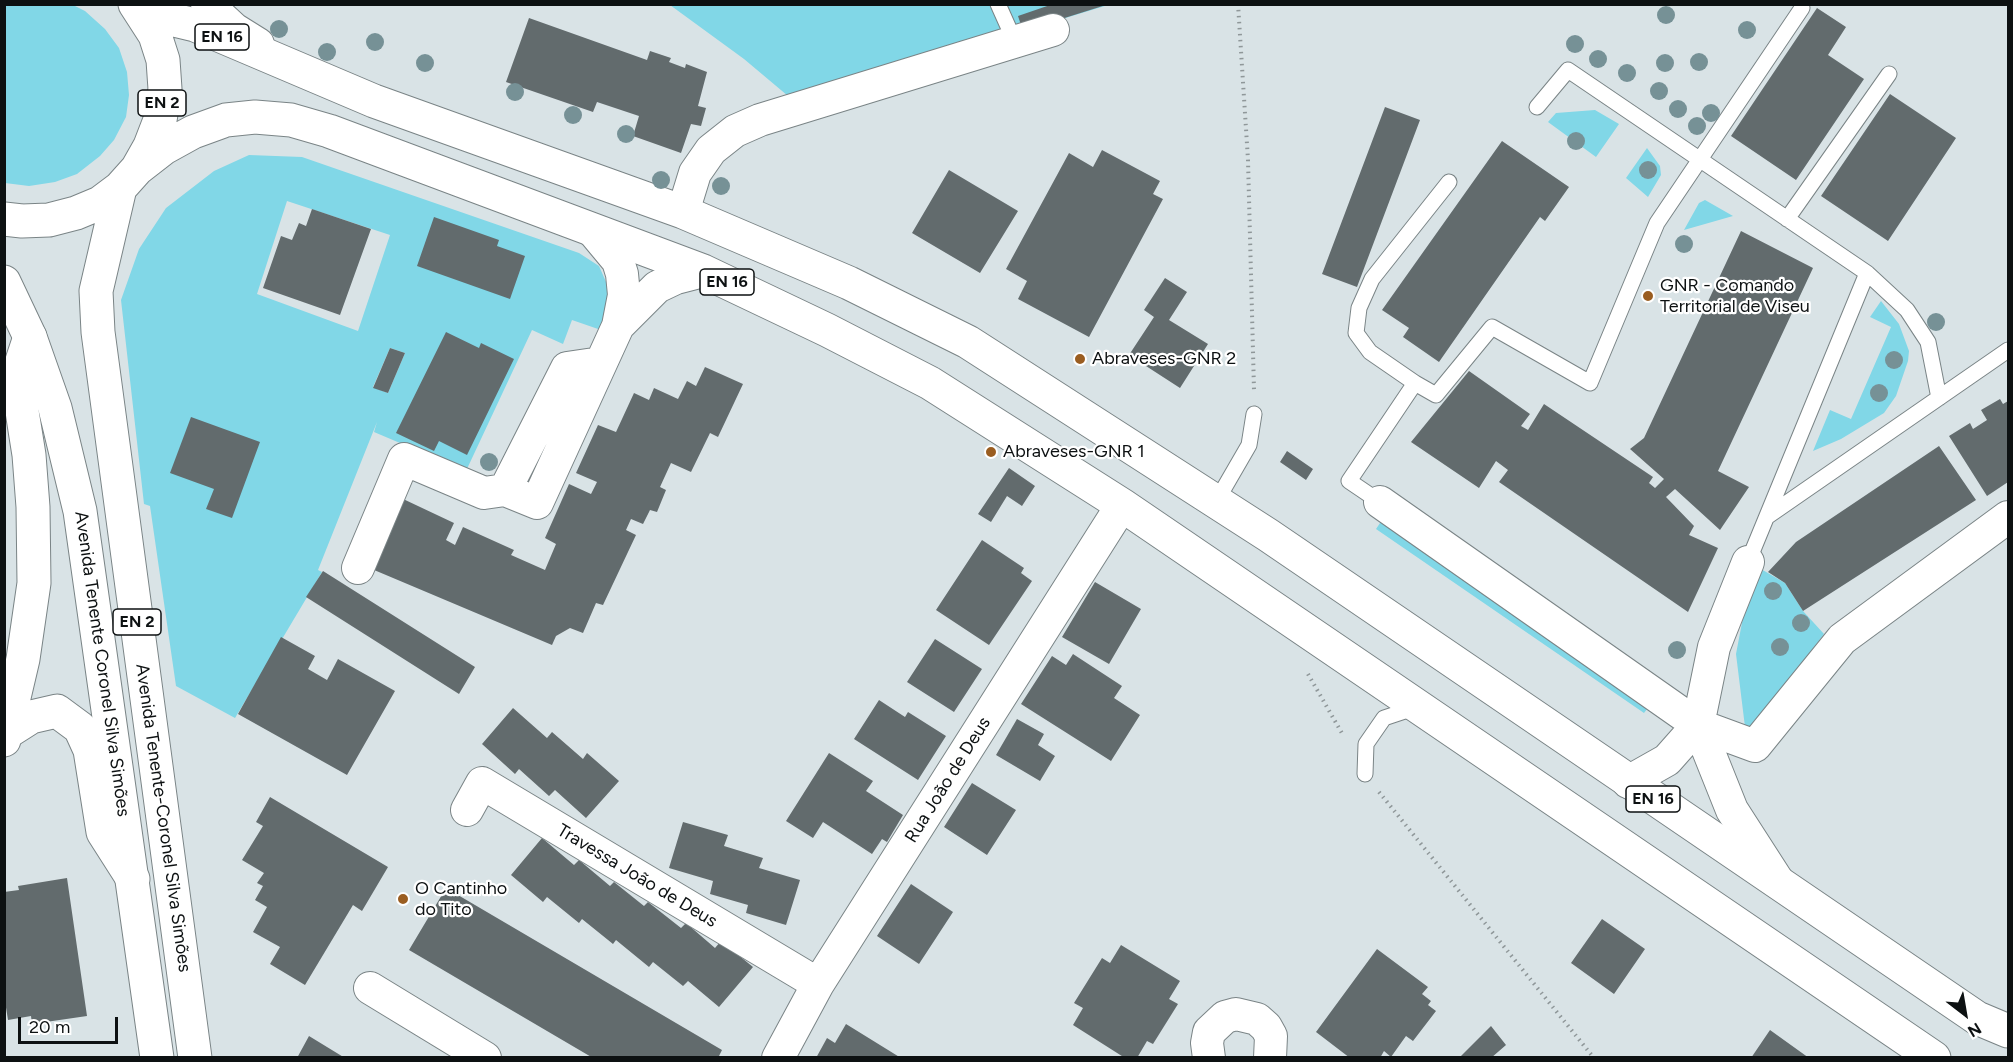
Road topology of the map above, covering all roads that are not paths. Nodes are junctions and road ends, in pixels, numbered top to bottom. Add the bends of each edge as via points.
1 (207, 4) edge
2 (998, 4) edge
3 (138, 8) edge
4 (1802, 8) dead end
5 (1053, 30) dead end
6 (1015, 42) junction
7 (300, 70) junction
8 (1889, 74) dead end
9 (1537, 107) dead end
10 (1700, 158) junction
11 (128, 178) junction
12 (1449, 182) dead end
13 (683, 212) junction
14 (4, 219) edge
15 (1787, 219) junction
16 (593, 231) junction
17 (703, 271) junction
18 (1867, 273) junction
19 (4, 282) edge
20 (618, 326) junction
21 (30, 337) junction
22 (2008, 350) edge
23 (1415, 383) junction
24 (1939, 398) junction
25 (1254, 414) road end
26 (1216, 502) junction
27 (1380, 502) joint
28 (1122, 505) junction
29 (1768, 516) junction
30 (2008, 517) edge
31 (1748, 562) joint
32 (358, 568) dead end
33 (1418, 707) junction
34 (1698, 725) junction
35 (7, 736) edge
36 (1365, 774) road end
37 (1628, 782) junction
38 (467, 810) dead end
39 (133, 879) junction
40 (1782, 887) junction
41 (819, 984) junction
42 (370, 988) dead end
43 (2008, 1031) edge
44 (157, 1058) edge
45 (195, 1058) edge
46 (485, 1058) edge
47 (778, 1058) edge
48 (1209, 1058) edge
49 (1270, 1058) edge
50 (1934, 1058) edge

1 - 7 street via 234,29
2 - 6 lane
3 - 7 main road, EN 16 via 195,25
3 - 11 main road, EN 2 via 155,35 165,89 160,120 150,146
4 - 10 lane
5 - 6 street
6 - 13 street via 735,130 711,150 695,173
7 - 13 main road, EN 16 via 374,101
8 - 15 lane
9 - 10 lane via 1568,70
10 - 15 lane
10 - 23 lane via 1657,223 1590,383 1492,327 1436,395
11 - 14 main road, EN 2 via 100,203 76,213 49,220
11 - 16 main road, EN 16 via 164,148 226,120 291,120
11 - 45 main road, Avenida Tenente-Coronel Silva Simões / EN 2 via 96,291 98,332
12 - 23 lane via 1372,279 1359,308 1356,333 1370,352
13 - 26 main road, EN 16 via 849,283 968,342
15 - 18 lane
16 - 17 main road, EN 16
16 - 20 street via 618,261 622,274 624,295
17 - 20 street via 657,287
17 - 28 main road, EN 16 via 930,383
18 - 24 lane via 1907,310 1928,342
18 - 29 lane
19 - 21 main road, Avenida Tenente Coronel Silva Simões / EN 2
20 - 32 street via 601,363 567,368 505,490 484,494 404,459
21 - 35 main road via 18,386 29,455 34,583
21 - 39 main road, Avenida Tenente Coronel Silva Simões / EN 2 via 56,408 80,511
22 - 24 lane
23 - 27 lane via 1349,481
24 - 29 lane
25 - 26 lane via 1249,445
26 - 37 main road, EN 16
27 - 34 street
28 - 33 main road, EN 16
28 - 41 street, Rua João de Deus
29 - 31 lane
30 - 34 street via 1842,639 1755,746
31 - 34 street via 1714,647
33 - 36 lane via 1384,718 1366,744
33 - 50 main road, EN 16
34 - 37 street via 1667,760
34 - 40 street via 1731,810
35 - 39 main road via 31,717 57,711 80,728 90,750 103,832
37 - 40 main road, EN 16
38 - 41 street, Travessa João de Deus via 482,783
39 - 44 main road, Avenida Tenente Coronel Silva Simões / EN 2
40 - 43 main road, EN 16 via 1977,1018
41 - 47 street, Rua João de Deus
42 - 46 street
48 - 49 street via 1209,1032 1225,1017 1236,1014 1257,1018 1266,1027 1271,1036

